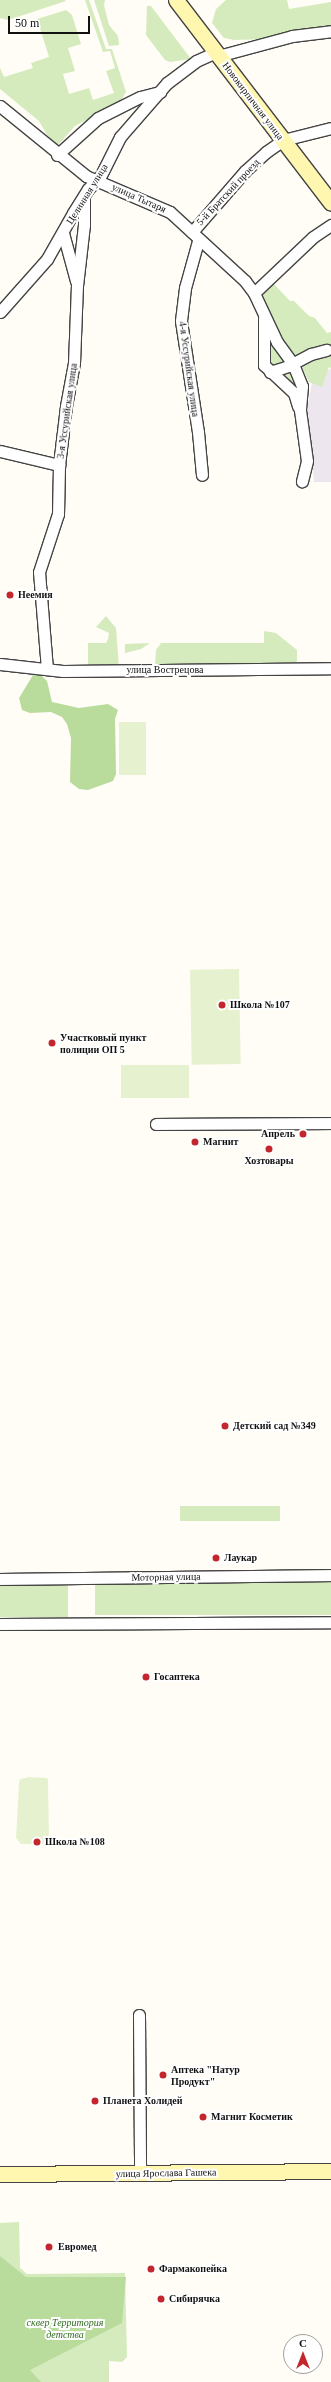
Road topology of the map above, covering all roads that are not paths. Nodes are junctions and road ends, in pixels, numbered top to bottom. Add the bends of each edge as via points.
1 (176, 0) edge
2 (331, 31) edge
3 (217, 54) junction
4 (160, 92) junction
5 (0, 106) edge
6 (331, 128) edge
7 (283, 140) junction
8 (57, 155) junction
9 (96, 180) junction
10 (84, 198) junction
11 (331, 203) edge
12 (331, 225) edge
13 (63, 233) junction
14 (195, 236) junction
15 (77, 286) junction
16 (254, 293) junction
17 (262, 309) junction
18 (0, 312) edge
19 (326, 350) dead end
20 (293, 364) junction
21 (270, 372) junction
22 (300, 410) junction
23 (0, 451) edge
24 (59, 465) junction
25 (202, 475) dead end
26 (302, 481) dead end
27 (0, 664) edge
28 (331, 668) edge
29 (47, 669) junction
30 (331, 1123) edge
31 (156, 1124) dead end
32 (331, 1575) edge
33 (0, 1579) edge
34 (331, 1622) edge
35 (0, 1624) edge
36 (139, 2015) dead end
37 (331, 2171) edge
38 (140, 2173) junction
39 (0, 2174) edge

1 - 3 main road, Новокирпичная улица
2 - 3 street, Целинная улица via 292,36
3 - 4 street, Целинная улица via 177,74
3 - 7 main road, Новокирпичная улица
4 - 8 street via 140,97 98,118
4 - 9 street, Целинная улица via 120,138
5 - 8 street, улица Тытаря
6 - 7 street, 5-й Братский проезд
7 - 11 main road, Новокирпичная улица
7 - 14 street, 5-й Братский проезд via 245,171
8 - 9 street, улица Тытаря
9 - 10 street, Целинная улица
9 - 14 street, улица Тытаря via 170,212
10 - 13 street, Целинная улица
10 - 15 street, 3-я Уссурийская улица via 84,225
12 - 16 street via 313,237
13 - 15 street
13 - 18 street, Целинная улица via 47,259
14 - 16 street, улица Тытаря via 245,281
14 - 25 street, 4-я Уссурийская улица via 181,321
15 - 24 street, 3-я Уссурийская улица via 74,363
16 - 17 street, улица Тытаря
17 - 20 street, улица Тытаря via 277,342
17 - 21 street, улица Тытаря via 265,329 262,359
19 - 20 street via 311,354
20 - 21 street
20 - 22 street, улица Тытаря via 302,386
21 - 22 street, улица Тытаря via 294,394
22 - 26 street, улица Тытаря via 307,461
23 - 24 street
24 - 29 street, 3-я Уссурийская улица via 58,514 40,572
27 - 29 street, улица Вострецова
28 - 29 street, улица Вострецова via 63,671
30 - 31 street
32 - 33 street, Моторная улица
34 - 35 street
36 - 38 street
37 - 38 main road, улица Ярослава Гашека
38 - 39 main road, улица Ярослава Гашека

